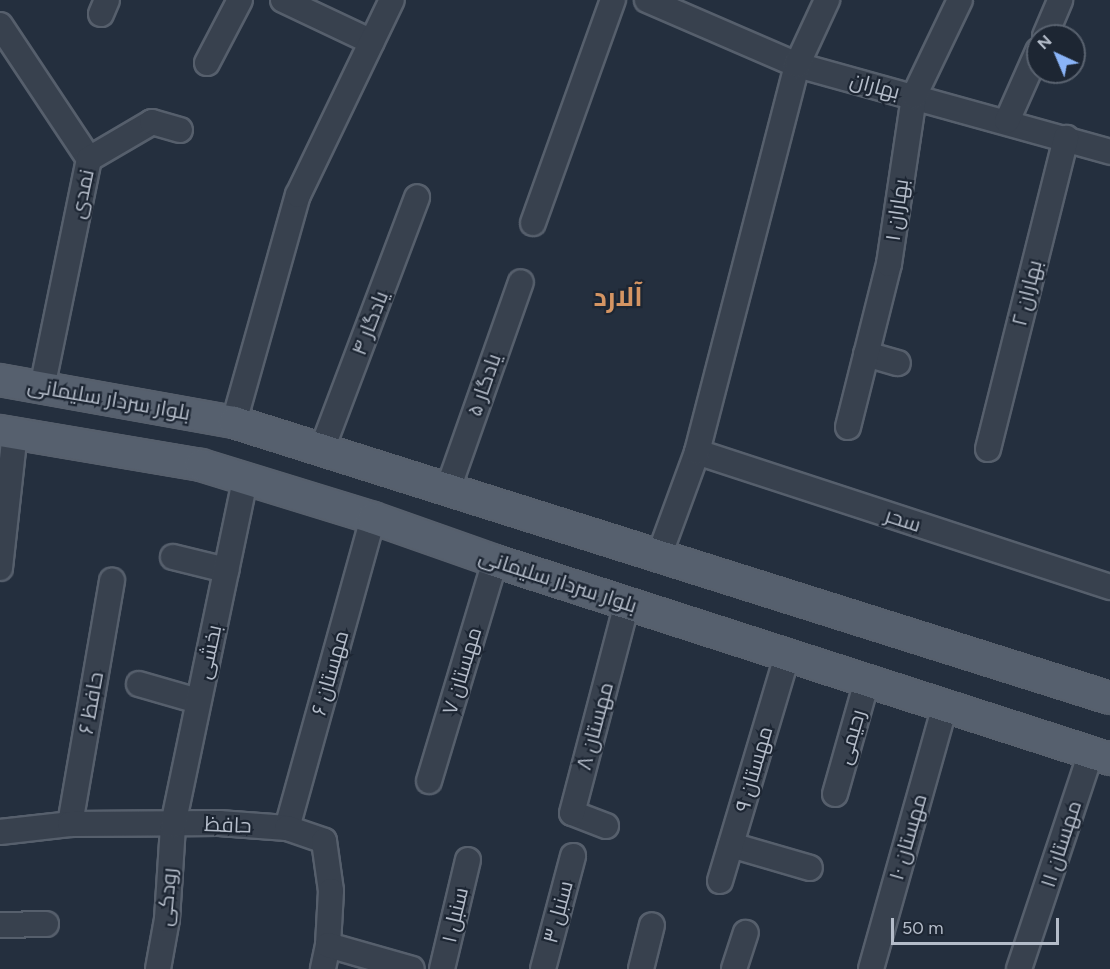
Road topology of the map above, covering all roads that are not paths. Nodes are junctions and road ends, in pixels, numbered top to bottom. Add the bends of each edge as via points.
1 (240, 0) edge
2 (283, 0) edge
3 (392, 0) edge
4 (613, 0) edge
5 (647, 0) edge
6 (827, 0) edge
7 (960, 0) edge
8 (1060, 0) edge
9 (1050, 24) edge
10 (0, 25) edge
11 (372, 42) junction
12 (207, 63) dead end
13 (797, 65) junction
14 (1026, 78) edge
15 (914, 96) junction
16 (1007, 121) junction
17 (180, 130) dead end
18 (1066, 138) junction
19 (1110, 152) edge
20 (89, 159) junction
21 (417, 197) dead end
22 (533, 222) dead end
23 (521, 282) dead end
24 (866, 354) junction
25 (898, 363) dead end
26 (0, 380) edge
27 (42, 387) junction
28 (234, 422) junction
29 (848, 427) dead end
30 (8, 431) edge
31 (322, 449) junction
32 (988, 449) dead end
33 (697, 452) junction
34 (245, 479) junction
35 (448, 489) junction
36 (374, 518) junction
37 (659, 556) junction
38 (173, 557) dead end
39 (495, 561) junction
40 (0, 568) edge
41 (226, 570) junction
42 (112, 581) dead end
43 (1110, 587) edge
44 (627, 604) junction
45 (787, 656) junction
46 (867, 681) junction
47 (139, 684) dead end
48 (1110, 698) edge
49 (198, 701) junction
50 (945, 705) junction
51 (1100, 756) edge
52 (429, 781) dead end
53 (835, 794) dead end
54 (70, 824) junction
55 (173, 825) junction
56 (606, 826) dead end
57 (287, 828) junction
58 (0, 832) edge
59 (731, 845) junction
60 (573, 856) dead end
61 (468, 860) dead end
62 (810, 868) dead end
63 (720, 881) dead end
64 (46, 924) dead end
65 (0, 925) edge
66 (651, 925) dead end
67 (746, 933) dead end
68 (328, 945) junction
69 (158, 969) edge
70 (322, 969) edge
71 (412, 969) edge
72 (442, 969) edge
73 (543, 969) edge
74 (641, 969) edge
75 (734, 969) edge
76 (871, 969) edge
77 (1019, 969) edge

1 - 12 street
2 - 11 street
3 - 11 street
4 - 22 street
5 - 13 street, بهاران
6 - 13 street
7 - 15 street, بهاران ۱
8 - 9 street
10 - 20 street, نمدی
11 - 28 street via 298,195
13 - 15 street, بهاران
13 - 33 street
14 - 16 street
15 - 16 street, بهاران
15 - 24 street, بهاران ۱ via 889,264
16 - 18 street, بهاران
17 - 20 street via 152,122
18 - 19 street, بهاران
18 - 32 street, بهاران ۲
20 - 27 street, نمدی
21 - 31 street, یادگار ۴
23 - 35 street, یادگار ۵
24 - 25 street
24 - 29 street, بهاران ۱
26 - 27 main road, بلوار سردار سلیمانی
27 - 28 main road, بلوار سردار سلیمانی
28 - 31 main road, بلوار سردار سلیمانی
30 - 34 main road, بلوار سردار سلیمانی via 201,465
30 - 40 street
31 - 35 main road, بلوار سردار سلیمانی
33 - 37 street
33 - 43 street, سحر
34 - 36 main road, بلوار سردار سلیمانی
34 - 41 street, بخشی
35 - 37 main road, بلوار سردار سلیمانی
36 - 39 main road, بلوار سردار سلیمانی
36 - 57 street, مهستان ۶
37 - 48 main road, بلوار سردار سلیمانی
38 - 41 street
39 - 44 main road, بلوار سردار سلیمانی
39 - 52 street, مهستان ۷
41 - 49 street, بخشی
42 - 54 street, حافظ ۶
44 - 45 main road, بلوار سردار سلیمانی
44 - 56 street, مهستان ۸ via 572,813
45 - 46 main road, بلوار سردار سلیمانی
45 - 59 street, مهستان ۹
46 - 50 main road, بلوار سردار سلیمانی
46 - 53 street, رحیمی
47 - 49 street
49 - 55 street, بخشی
50 - 51 main road, بلوار سردار سلیمانی
50 - 76 street, مهستان ۱۰
51 - 77 street, مهستان ۱۱
54 - 55 street, حافظ
54 - 58 street, حافظ
55 - 57 street, حافظ via 219,823
55 - 69 street, رودکی via 167,919
57 - 68 street, حافظ via 324,841 331,891
59 - 62 street
59 - 63 street, مهستان ۹
60 - 73 street, سنبل ۳
61 - 72 street, سنبل ۱
64 - 65 street
66 - 74 street
67 - 75 street
68 - 70 street, حافظ
68 - 71 street

